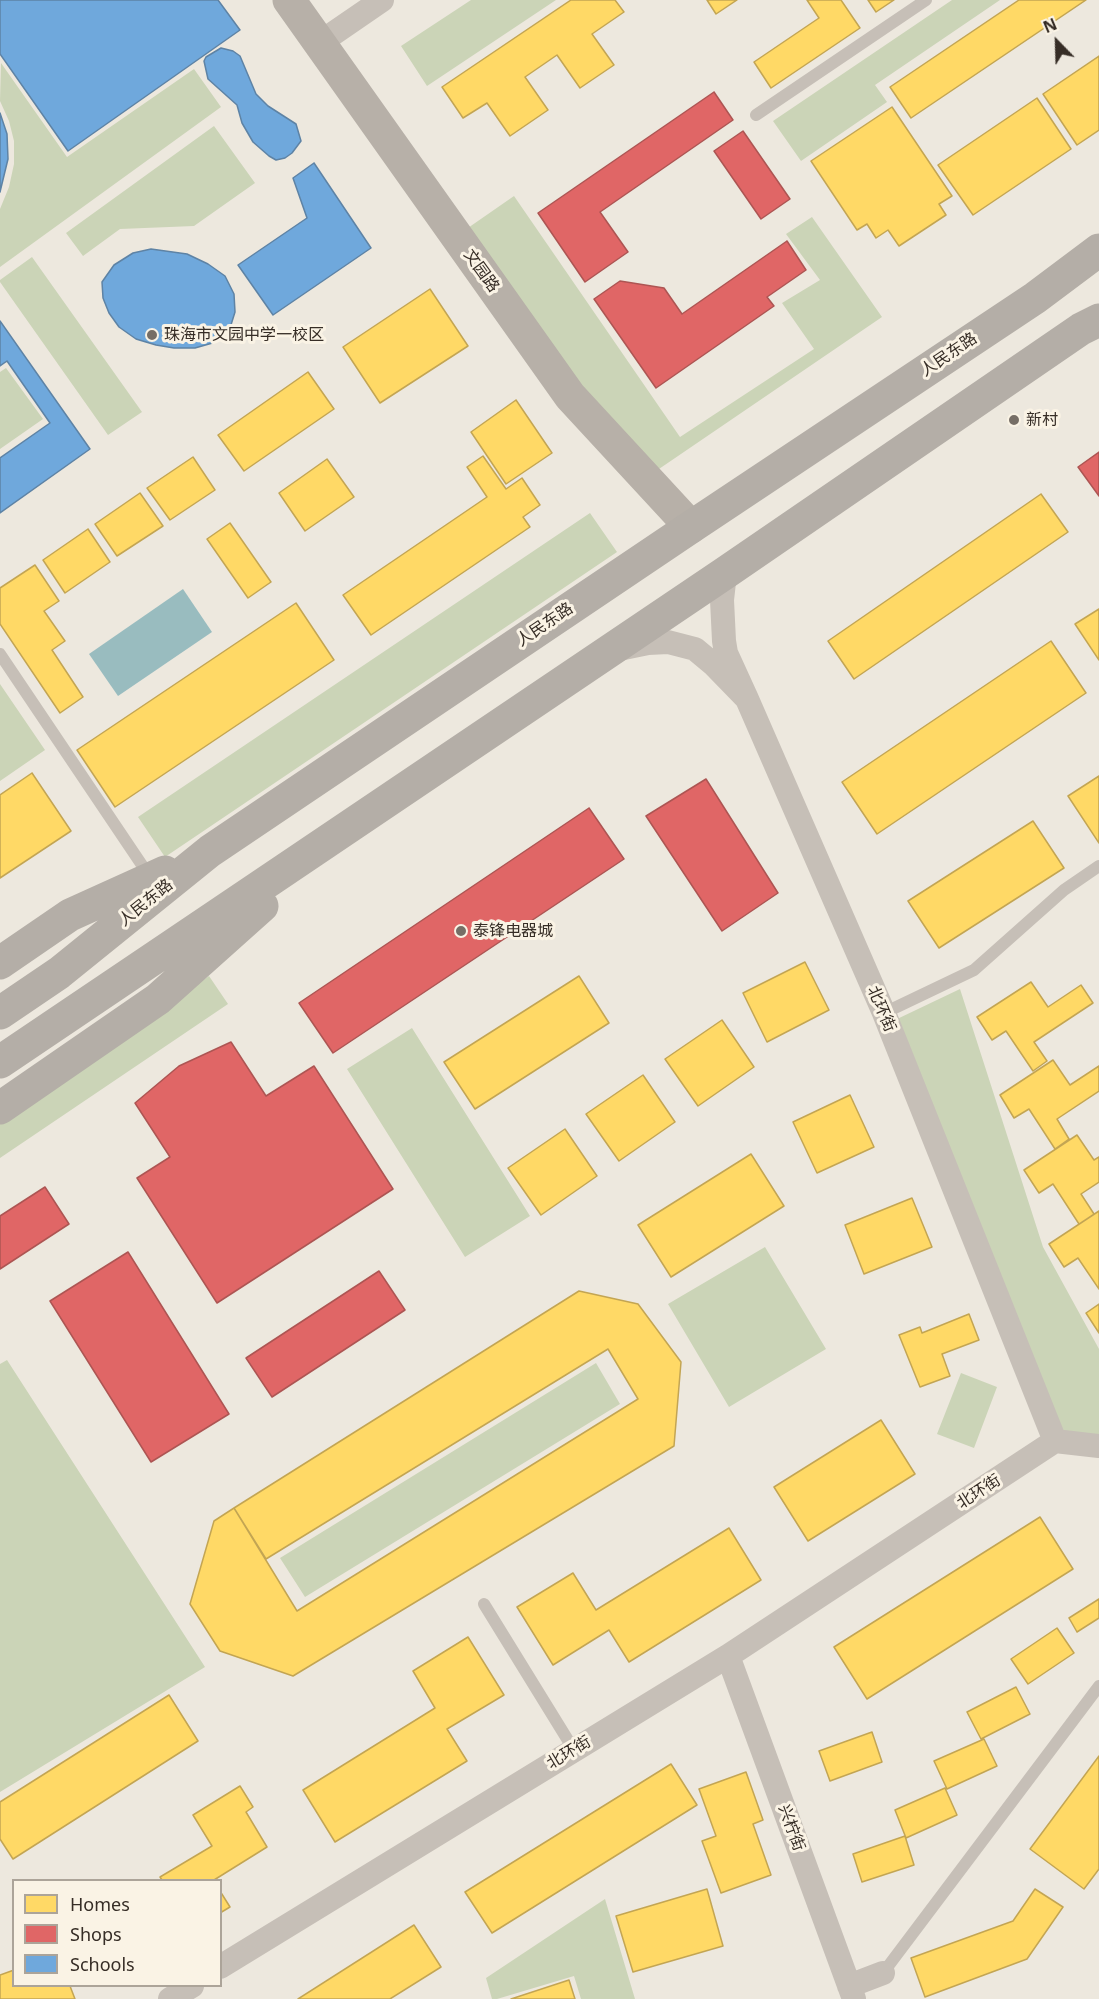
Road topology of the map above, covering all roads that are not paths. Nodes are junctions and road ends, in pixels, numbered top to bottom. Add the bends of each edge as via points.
1 (289, 0) edge
2 (382, 0) edge
3 (926, 0) edge
4 (318, 44) junction
5 (756, 115) dead end
6 (1099, 252) edge
7 (1093, 322) edge
8 (691, 527) junction
9 (725, 573) junction
10 (611, 650) junction
11 (0, 654) edge
12 (747, 699) junction
13 (348, 828) junction
14 (210, 851) junction
15 (1099, 866) edge
16 (151, 878) junction
17 (0, 963) edge
18 (0, 1013) edge
19 (884, 1013) junction
20 (0, 1062) edge
21 (0, 1108) edge
22 (1055, 1441) junction
23 (1099, 1446) edge
24 (484, 1604) dead end
25 (728, 1656) junction
26 (1099, 1686) edge
27 (573, 1750) junction
28 (222, 1967) edge
29 (883, 1973) joint
30 (190, 1987) edge
31 (851, 1992) edge
32 (170, 1999) edge

1 - 4 street, 文园路
2 - 4 street
3 - 5 lane
4 - 8 street, 文园路 via 570,396
6 - 8 main road, 人民东路
7 - 9 main road
8 - 14 main road, 人民东路
9 - 10 main road
9 - 12 street, 北环街 via 722,600 726,653
10 - 12 street, 北环街 via 668,642 695,649
10 - 13 main road
11 - 16 lane
12 - 19 street, 北环街
13 - 20 main road
13 - 21 main road via 158,999
14 - 16 main road
14 - 18 main road, 人民东路 via 58,973
15 - 19 lane via 1064,890 974,970
16 - 17 main road via 70,915
19 - 22 street, 北环街
22 - 23 street
22 - 25 street, 北环街
24 - 27 lane
25 - 27 street, 北环街
25 - 31 street, 兴柠街
26 - 29 lane
27 - 28 street, 北环街
29 - 31 street
30 - 32 street

